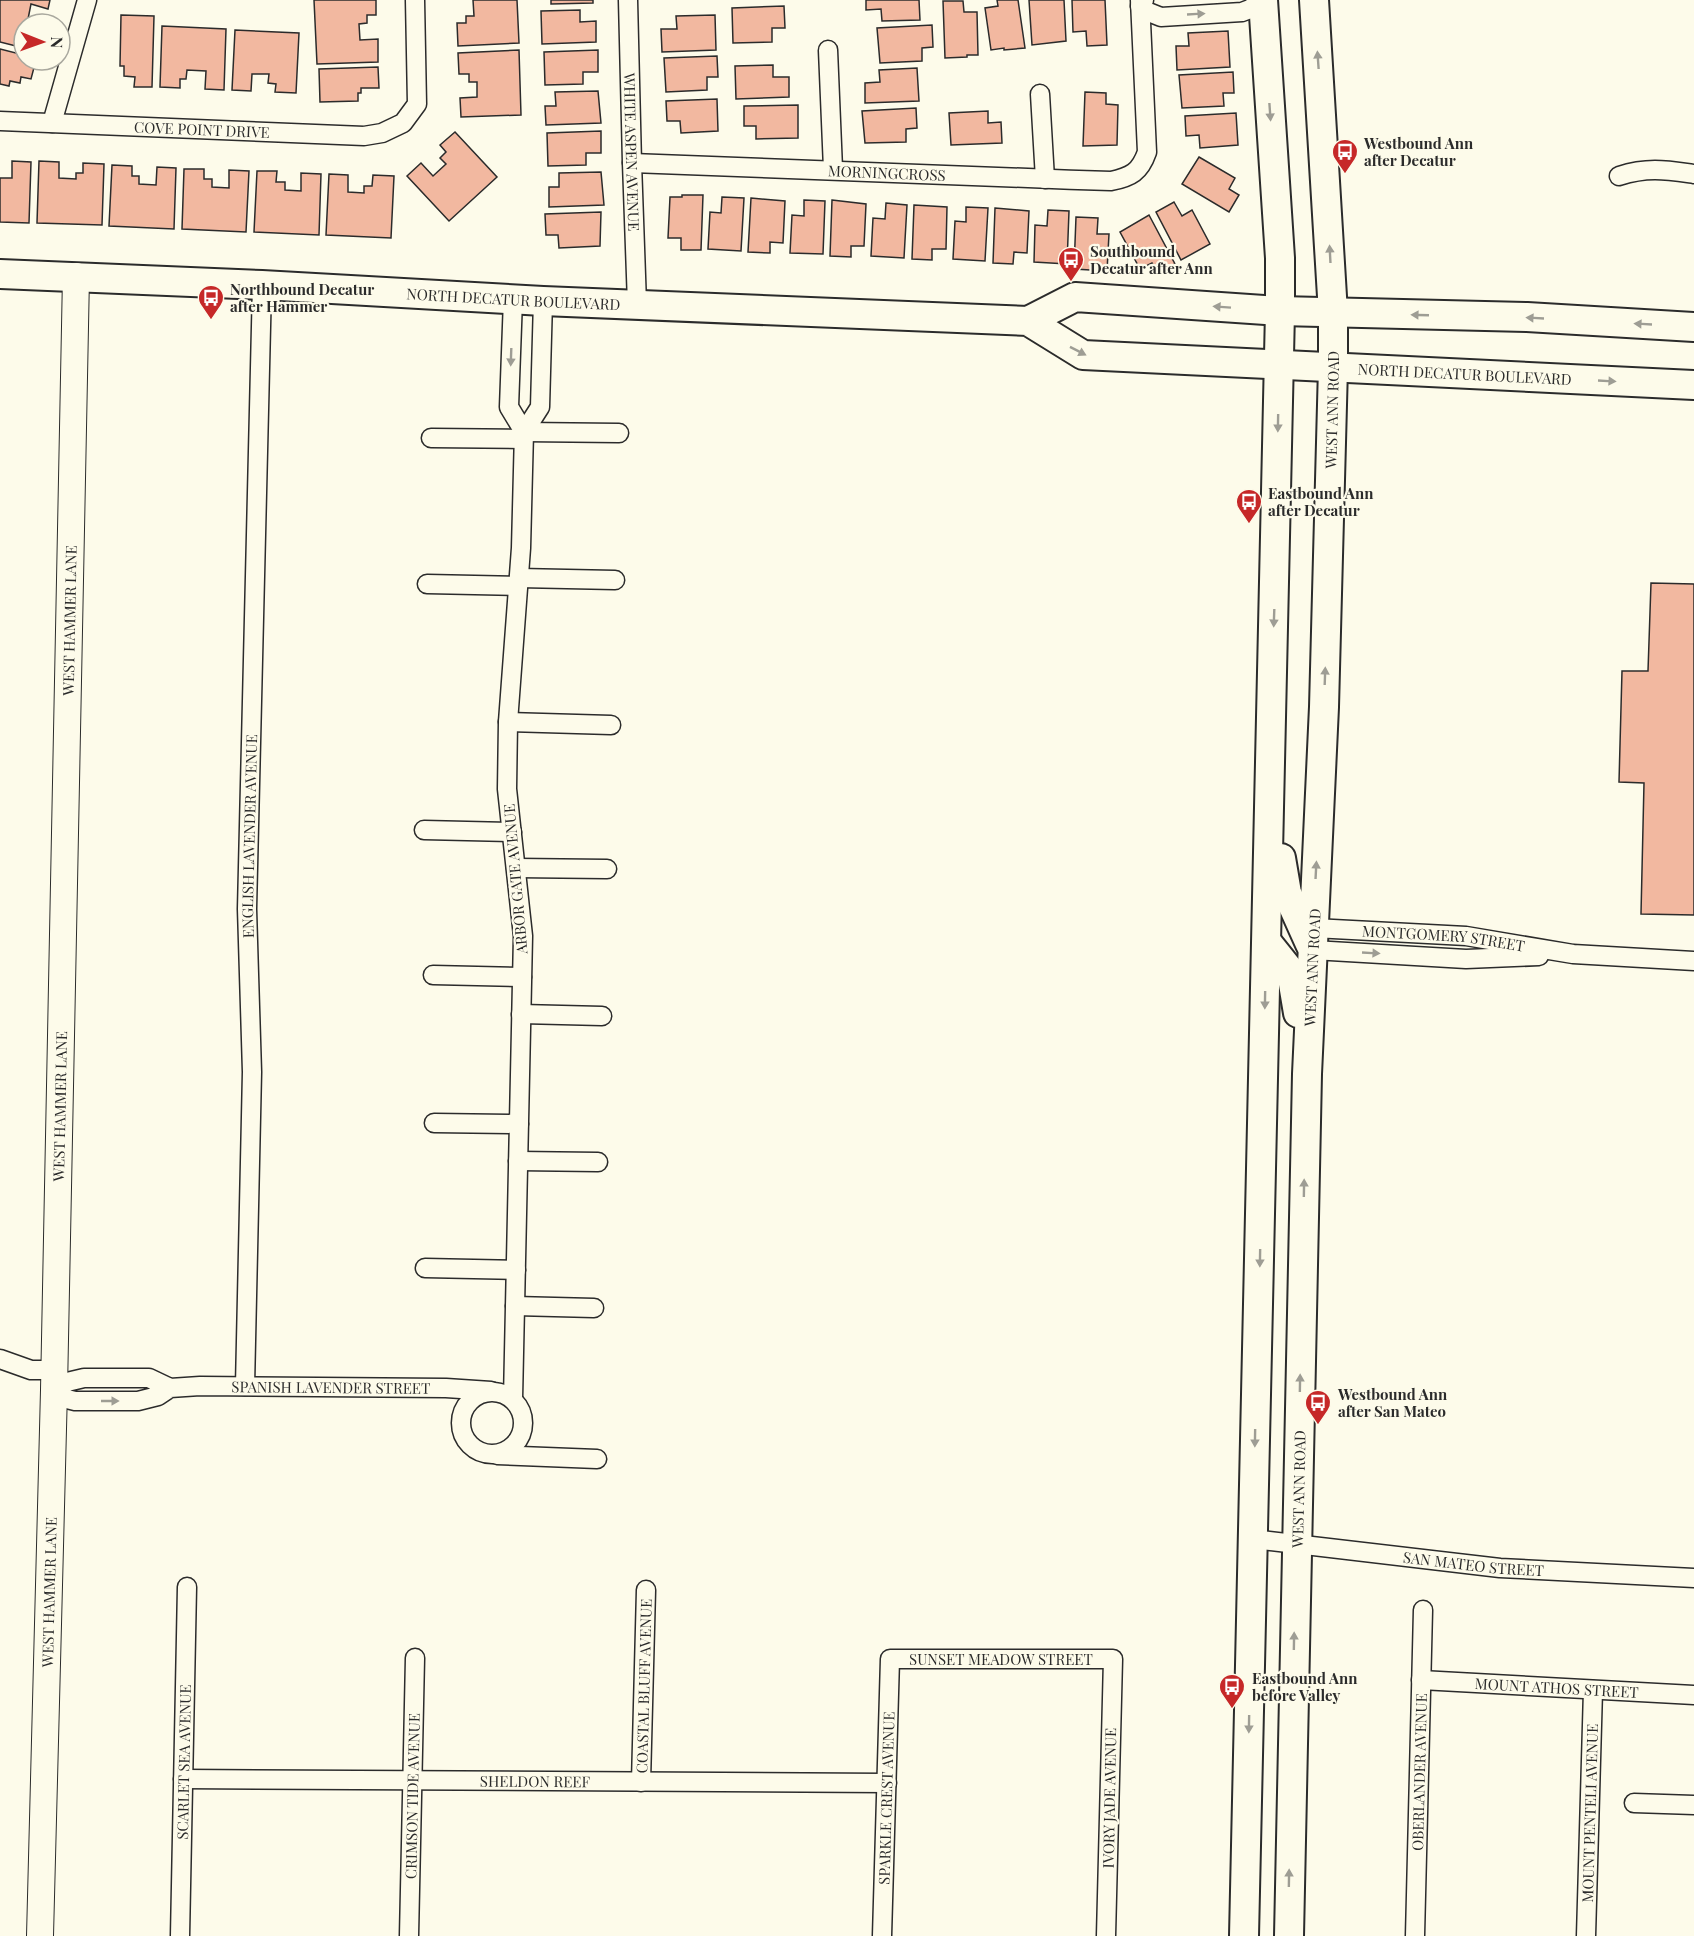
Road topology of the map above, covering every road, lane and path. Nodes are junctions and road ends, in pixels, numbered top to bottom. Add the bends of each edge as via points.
1 (87, 0) edge
2 (415, 0) edge
3 (628, 0) edge
4 (1263, 0) edge
5 (1314, 0) edge
6 (1142, 2) edge
7 (828, 50) dead end
8 (1040, 94) dead end
9 (0, 121) edge
10 (52, 123) junction
11 (632, 163) junction
12 (833, 169) junction
13 (1694, 174) edge
14 (1619, 176) dead end
15 (1045, 179) junction
16 (0, 274) edge
17 (76, 276) junction
18 (262, 285) junction
19 (513, 299) junction
20 (543, 301) junction
21 (637, 304) junction
22 (1280, 310) junction
23 (1333, 313) junction
24 (1028, 321) junction
25 (1694, 327) edge
26 (1279, 364) junction
27 (1333, 367) junction
28 (1694, 385) edge
29 (619, 433) dead end
30 (523, 435) junction
31 (431, 438) dead end
32 (615, 580) dead end
33 (518, 582) junction
34 (427, 584) dead end
35 (508, 722) junction
36 (611, 725) dead end
37 (1270, 784) junction
38 (424, 831) dead end
39 (512, 832) junction
40 (516, 868) junction
41 (607, 870) dead end
42 (1313, 939) junction
43 (1267, 942) junction
44 (1694, 961) edge
45 (434, 975) dead end
46 (522, 977) junction
47 (522, 1014) junction
48 (602, 1016) dead end
49 (1307, 1074) junction
50 (434, 1123) dead end
51 (519, 1124) junction
52 (518, 1161) junction
53 (598, 1162) dead end
54 (425, 1268) dead end
55 (516, 1270) junction
56 (515, 1306) junction
57 (594, 1308) dead end
58 (0, 1359) edge
59 (54, 1380) junction
60 (245, 1386) junction
61 (492, 1391) junction
62 (513, 1399) junction
63 (492, 1455) junction
64 (597, 1459) dead end
65 (1253, 1539) junction
66 (1296, 1544) junction
67 (1694, 1578) edge
68 (187, 1587) dead end
69 (646, 1590) dead end
70 (1423, 1610) dead end
71 (415, 1658) dead end
72 (890, 1659) joint
73 (1113, 1659) joint
74 (1421, 1680) junction
75 (1593, 1690) junction
76 (1694, 1695) edge
77 (183, 1779) junction
78 (412, 1780) junction
79 (641, 1782) junction
80 (887, 1783) junction
81 (1634, 1803) dead end
82 (1694, 1805) edge
83 (40, 1936) edge
84 (180, 1936) edge
85 (409, 1936) edge
86 (882, 1936) edge
87 (1106, 1936) edge
88 (1244, 1936) edge
89 (1289, 1936) edge
90 (1415, 1936) edge
91 (1586, 1936) edge

1 - 10 street
2 - 10 street, COVE POINT DRIVE via 417,105 404,123 382,133 364,136
3 - 11 street, WHITE ASPEN AVENUE
6 -> 4 street via 1146,11 1161,16 1242,12
4 -> 22 main road
23 -> 5 main road, WEST ANN ROAD
6 - 15 street, MORNINGCROSS via 1148,142 1144,161 1138,170 1111,181
7 - 12 street
8 - 15 street
9 - 10 street, COVE POINT DRIVE
11 - 12 street, MORNINGCROSS
11 - 21 street, WHITE ASPEN AVENUE
12 - 15 street, MORNINGCROSS
13 - 14 street via 1650,169
16 - 17 main road, NORTH DECATUR BOULEVARD
17 - 18 main road, NORTH DECATUR BOULEVARD
17 - 59 street, WEST HAMMER LANE
18 - 19 main road, NORTH DECATUR BOULEVARD
18 - 60 street, ENGLISH LAVENDER AVENUE via 247,909 252,1072
19 - 20 main road, NORTH DECATUR BOULEVARD
19 -> 30 street via 509,406
20 - 21 main road, NORTH DECATUR BOULEVARD
20 - 30 street via 540,407
21 - 24 main road, NORTH DECATUR BOULEVARD
22 - 23 main road, NORTH DECATUR BOULEVARD
22 -> 24 main road, NORTH DECATUR BOULEVARD via 1075,297
22 - 26 main road
25 -> 23 main road, NORTH DECATUR BOULEVARD
23 - 27 main road, WEST ANN ROAD
24 -> 26 main road, NORTH DECATUR BOULEVARD via 1083,355
26 - 27 main road, NORTH DECATUR BOULEVARD
26 -> 37 main road
27 -> 28 main road, NORTH DECATUR BOULEVARD
42 -> 27 main road, WEST ANN ROAD
29 - 30 street
30 - 31 street
30 - 33 street, ARBOR GATE AVENUE
32 - 33 street
33 - 34 street
33 - 35 street, ARBOR GATE AVENUE
35 - 36 street
35 - 39 street, ARBOR GATE AVENUE via 507,789
37 - 42 main road via 1287,893
37 - 43 main road
38 - 39 street
39 - 40 street, ARBOR GATE AVENUE
40 - 41 street
40 - 46 street, ARBOR GATE AVENUE via 523,936
42 - 44 street, MONTGOMERY STREET via 1466,959 1574,954
42 - 49 main road, WEST ANN ROAD
43 - 49 main road via 1291,972
43 -> 65 main road
45 - 46 street
46 - 47 street, ARBOR GATE AVENUE
47 - 48 street
47 - 51 street, ARBOR GATE AVENUE
66 -> 49 main road, WEST ANN ROAD
50 - 51 street
51 - 52 street, ARBOR GATE AVENUE
52 - 53 street
52 - 55 street, ARBOR GATE AVENUE
54 - 55 street
55 - 56 street, ARBOR GATE AVENUE
56 - 57 street
56 - 62 street, ARBOR GATE AVENUE
58 - 59 street
59 - 60 street, SPANISH LAVENDER STREET via 149,1378 170,1388
59 - 83 street, WEST HAMMER LANE
60 - 61 street, SPANISH LAVENDER STREET
61 - 62 street
61 - 63 street via 472,1399 461,1418 465,1439 481,1453
62 - 63 street via 520,1408 523,1429 512,1447
63 - 64 street
65 - 66 street, SAN MATEO STREET
65 -> 88 main road
66 - 67 street, SAN MATEO STREET via 1500,1568
89 -> 66 main road, WEST ANN ROAD
68 - 77 street, SCARLET SEA AVENUE
69 - 79 street, COASTAL BLUFF AVENUE
70 - 74 street, OBERLANDER AVENUE
71 - 78 street, CRIMSON TIDE AVENUE
72 - 73 street, SUNSET MEADOW STREET
72 - 80 street, SPARKLE CREST AVENUE
73 - 87 street, IVORY JADE AVENUE
74 - 75 street, MOUNT ATHOS STREET
74 - 90 street, OBERLANDER AVENUE
75 - 76 street, MOUNT ATHOS STREET
75 - 91 street, MOUNT PENTELI AVENUE
77 - 78 street, SHELDON REEF
77 - 84 street, SCARLET SEA AVENUE
78 - 79 street, SHELDON REEF
78 - 85 street, CRIMSON TIDE AVENUE
79 - 80 street, SHELDON REEF
80 - 86 street, SPARKLE CREST AVENUE
81 - 82 street

